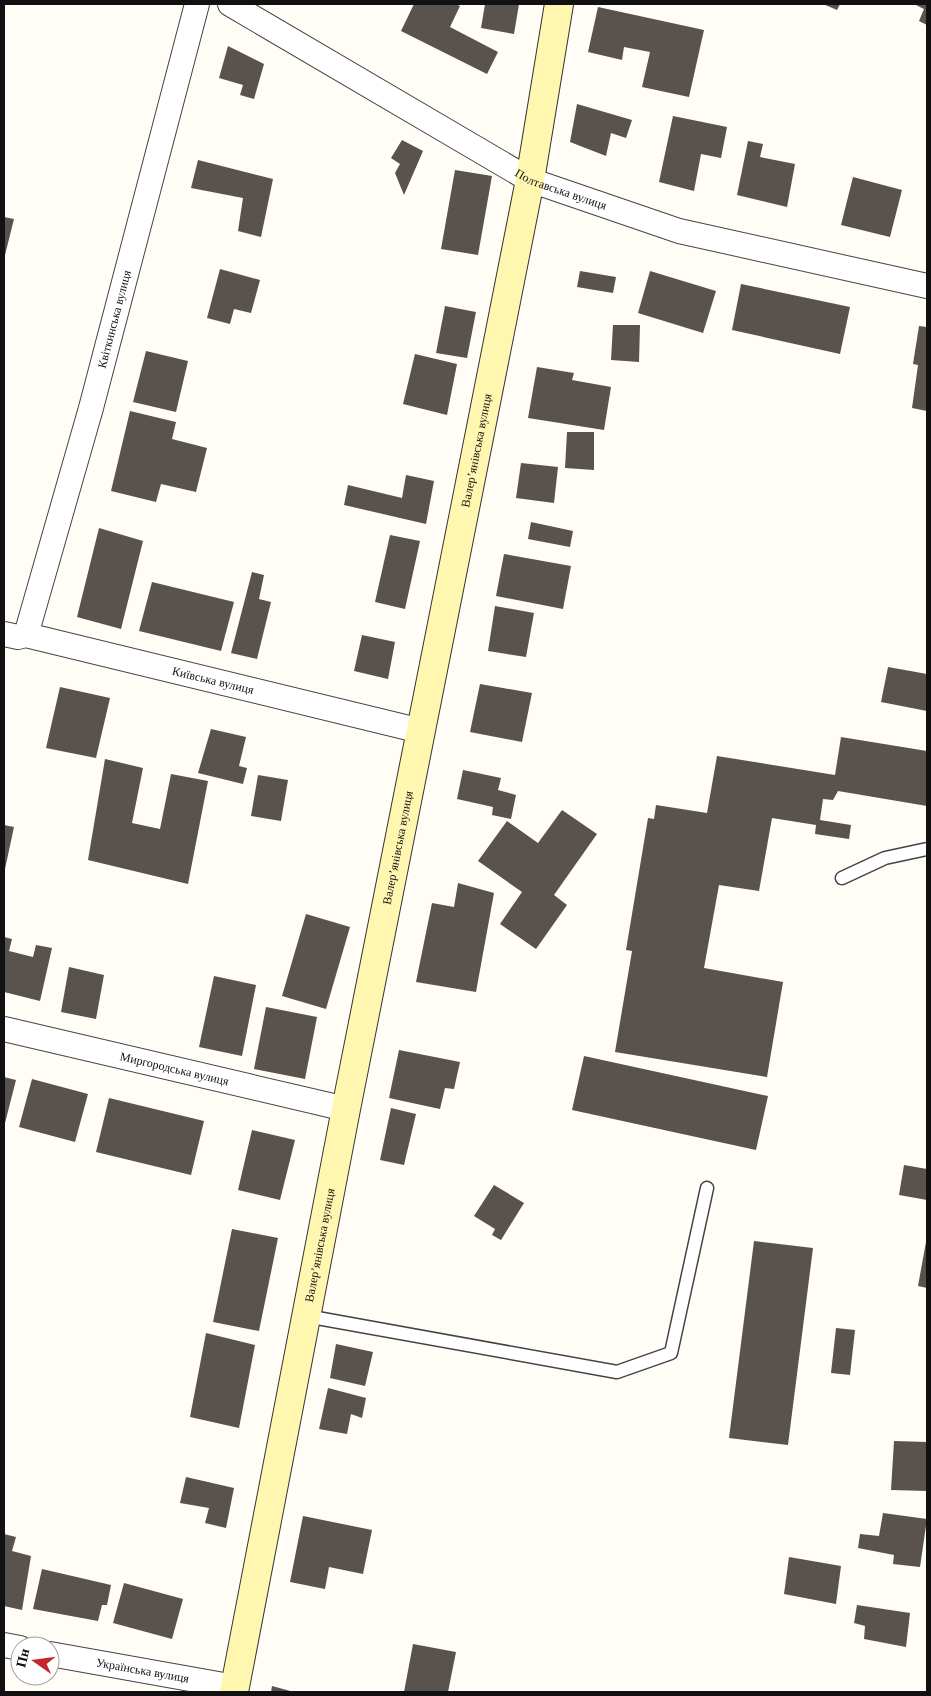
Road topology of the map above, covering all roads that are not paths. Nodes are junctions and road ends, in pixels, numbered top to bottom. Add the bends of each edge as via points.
1 (198, 4) edge
2 (230, 4) edge
3 (559, 4) edge
4 (530, 180) junction
5 (927, 286) edge
6 (15, 634) edge
7 (421, 731) junction
8 (927, 849) edge
9 (842, 878) dead end
10 (4, 1029) edge
11 (346, 1109) junction
12 (707, 1188) dead end
13 (306, 1316) junction
14 (60, 1656) edge
15 (235, 1690) edge

1 - 6 street, Квіткинська вулиця via 92,408
2 - 4 street, Полтавська вулиця
3 - 4 street, Валер’янівська вулиця
4 - 5 street, Полтавська вулиця via 679,231
4 - 7 street, Валер’янівська вулиця
6 - 7 street, Київська вулиця
7 - 11 street, Валер’янівська вулиця
8 - 9 lane via 885,858
10 - 11 street, Миргородська вулиця
11 - 13 street, Валер’янівська вулиця
12 - 13 lane via 671,1353 617,1372
13 - 15 street, Валер’янівська вулиця
14 - 15 street, Українська вулиця

